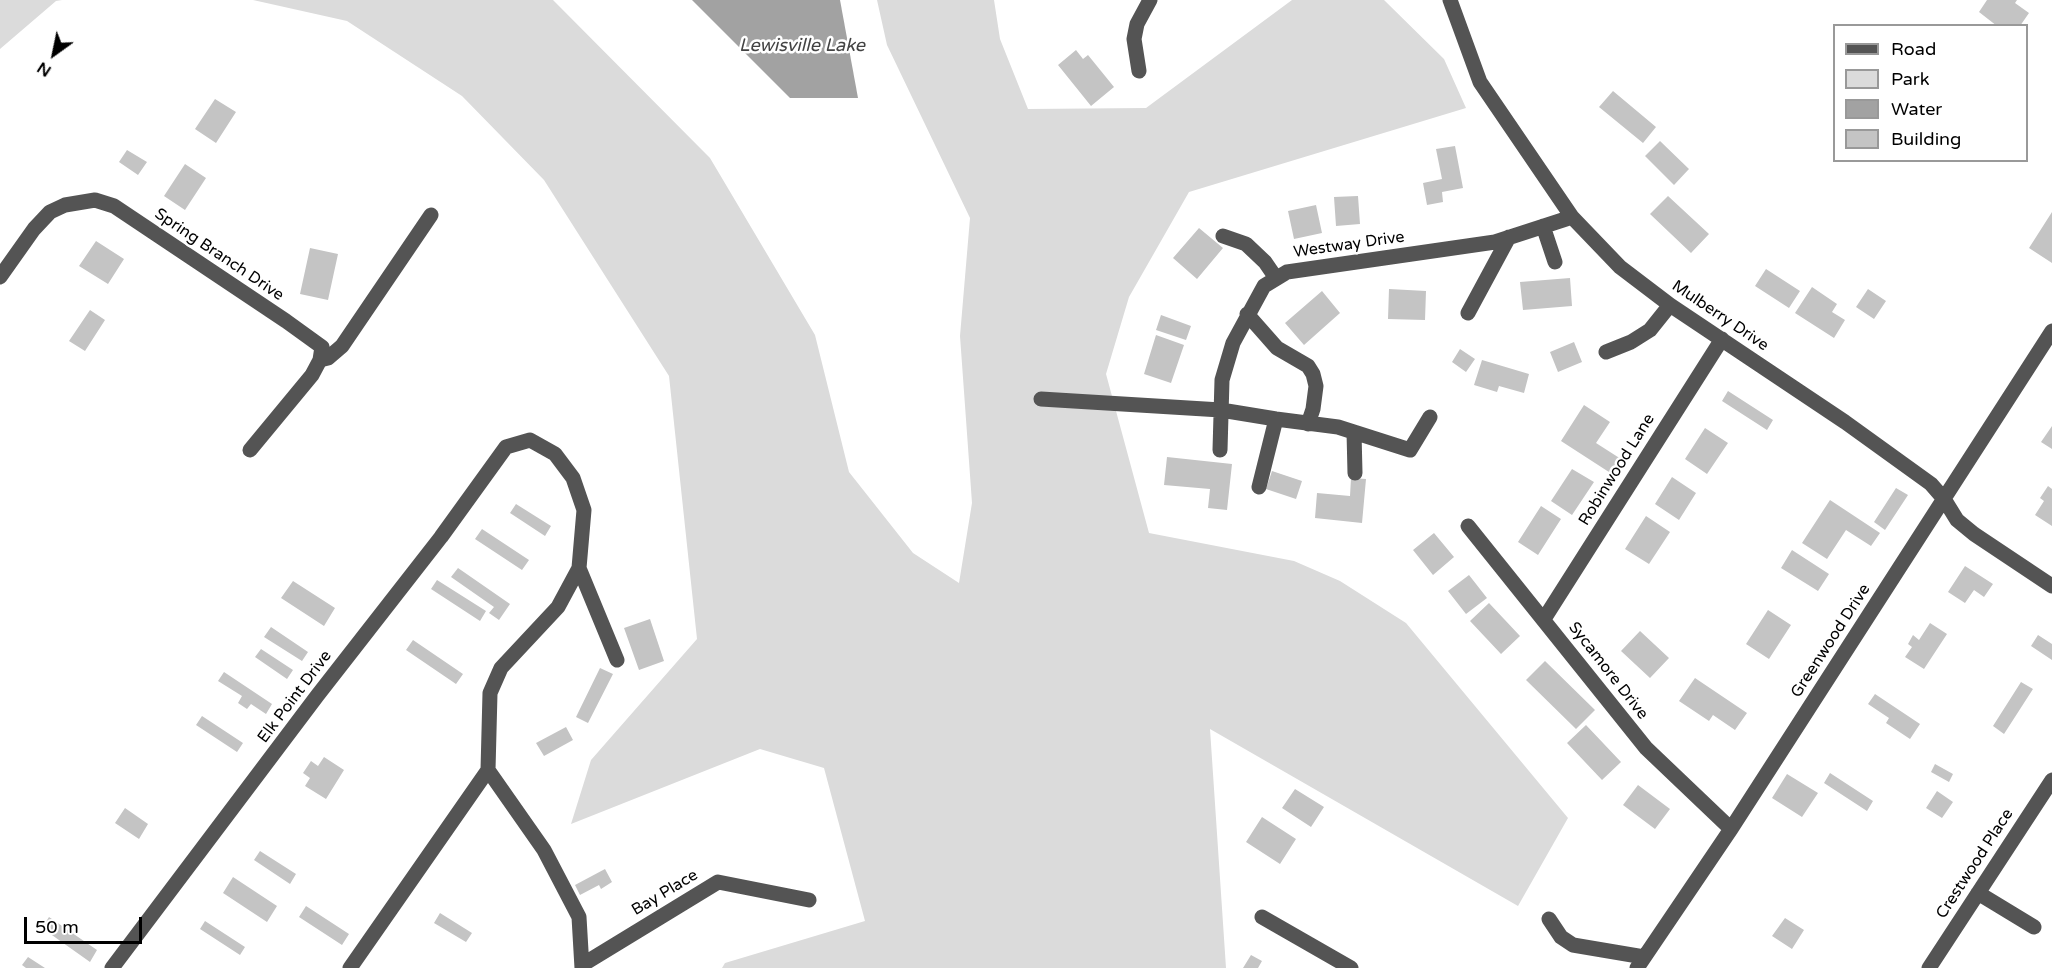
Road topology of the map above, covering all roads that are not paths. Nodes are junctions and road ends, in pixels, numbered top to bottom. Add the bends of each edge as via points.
1 (1150, 0) edge
2 (1450, 0) edge
3 (1139, 71) dead end
4 (431, 215) dead end
5 (1572, 217) junction
6 (1543, 226) junction
7 (1223, 236) dead end
8 (1509, 237) junction
9 (1554, 262) dead end
10 (0, 277) edge
11 (1276, 278) junction
12 (1670, 305) junction
13 (1247, 314) junction
14 (1468, 314) dead end
15 (2052, 332) edge
16 (1722, 339) junction
17 (1606, 352) dead end
18 (320, 360) junction
19 (1041, 399) dead end
20 (1221, 410) junction
21 (1431, 417) dead end
22 (1276, 419) junction
23 (1308, 424) junction
24 (1354, 432) junction
25 (250, 450) dead end
26 (1220, 450) dead end
27 (1354, 473) dead end
28 (1259, 487) dead end
29 (1944, 499) junction
30 (1468, 526) dead end
31 (579, 568) junction
32 (2052, 586) edge
33 (1544, 620) junction
34 (617, 660) dead end
35 (488, 770) junction
36 (2052, 780) edge
37 (1731, 829) junction
38 (1978, 893) junction
39 (809, 900) dead end
40 (1262, 917) dead end
41 (1549, 919) dead end
42 (2034, 927) dead end
43 (1641, 963) edge
44 (582, 967) edge
45 (112, 968) edge
46 (350, 968) edge
47 (1351, 968) edge
48 (1929, 968) edge

1 - 3 street via 1134,39
2 - 5 street, Mulberry Drive via 1480,82
4 - 18 street via 342,346
5 - 6 street, Westway Drive
5 - 12 street, Mulberry Drive via 1620,267
6 - 8 street, Westway Drive
6 - 9 street
7 - 11 street via 1246,244
8 - 11 street, Westway Drive via 1287,272
8 - 14 street
10 - 18 street, Spring Branch Drive via 50,212 95,200 114,206 286,321 322,347
11 - 13 street, Westway Drive via 1264,286
12 - 16 street, Mulberry Drive
12 - 17 street via 1650,330
13 - 20 street, Westway Drive via 1224,370
13 - 23 street via 1277,348 1308,366 1313,374 1316,386
15 - 29 street, Greenwood Drive
16 - 29 street, Mulberry Drive via 1931,484
16 - 33 street, Robinwood Lane
18 - 25 street
19 - 20 street
20 - 22 street
20 - 26 street, Westway Drive
21 - 24 street via 1410,450
22 - 23 street
22 - 28 street
23 - 24 street
24 - 27 street
29 - 32 street, Mulberry Drive via 1957,520 1974,534
29 - 37 street, Greenwood Drive
30 - 33 street, Sycamore Drive
31 - 34 street
31 - 35 street via 558,607 501,668 490,693
31 - 45 street, Elk Point Drive via 584,510 573,478 555,454 530,440 506,447
33 - 37 street, Sycamore Drive via 1646,748
35 - 44 street via 544,850 579,917
35 - 46 street
36 - 38 street, Crestwood Place
37 - 43 street, Greenwood Drive
38 - 42 street
38 - 48 street, Crestwood Place
39 - 44 street, Bay Place via 718,882
40 - 47 street
41 - 43 street via 1561,937 1573,945

